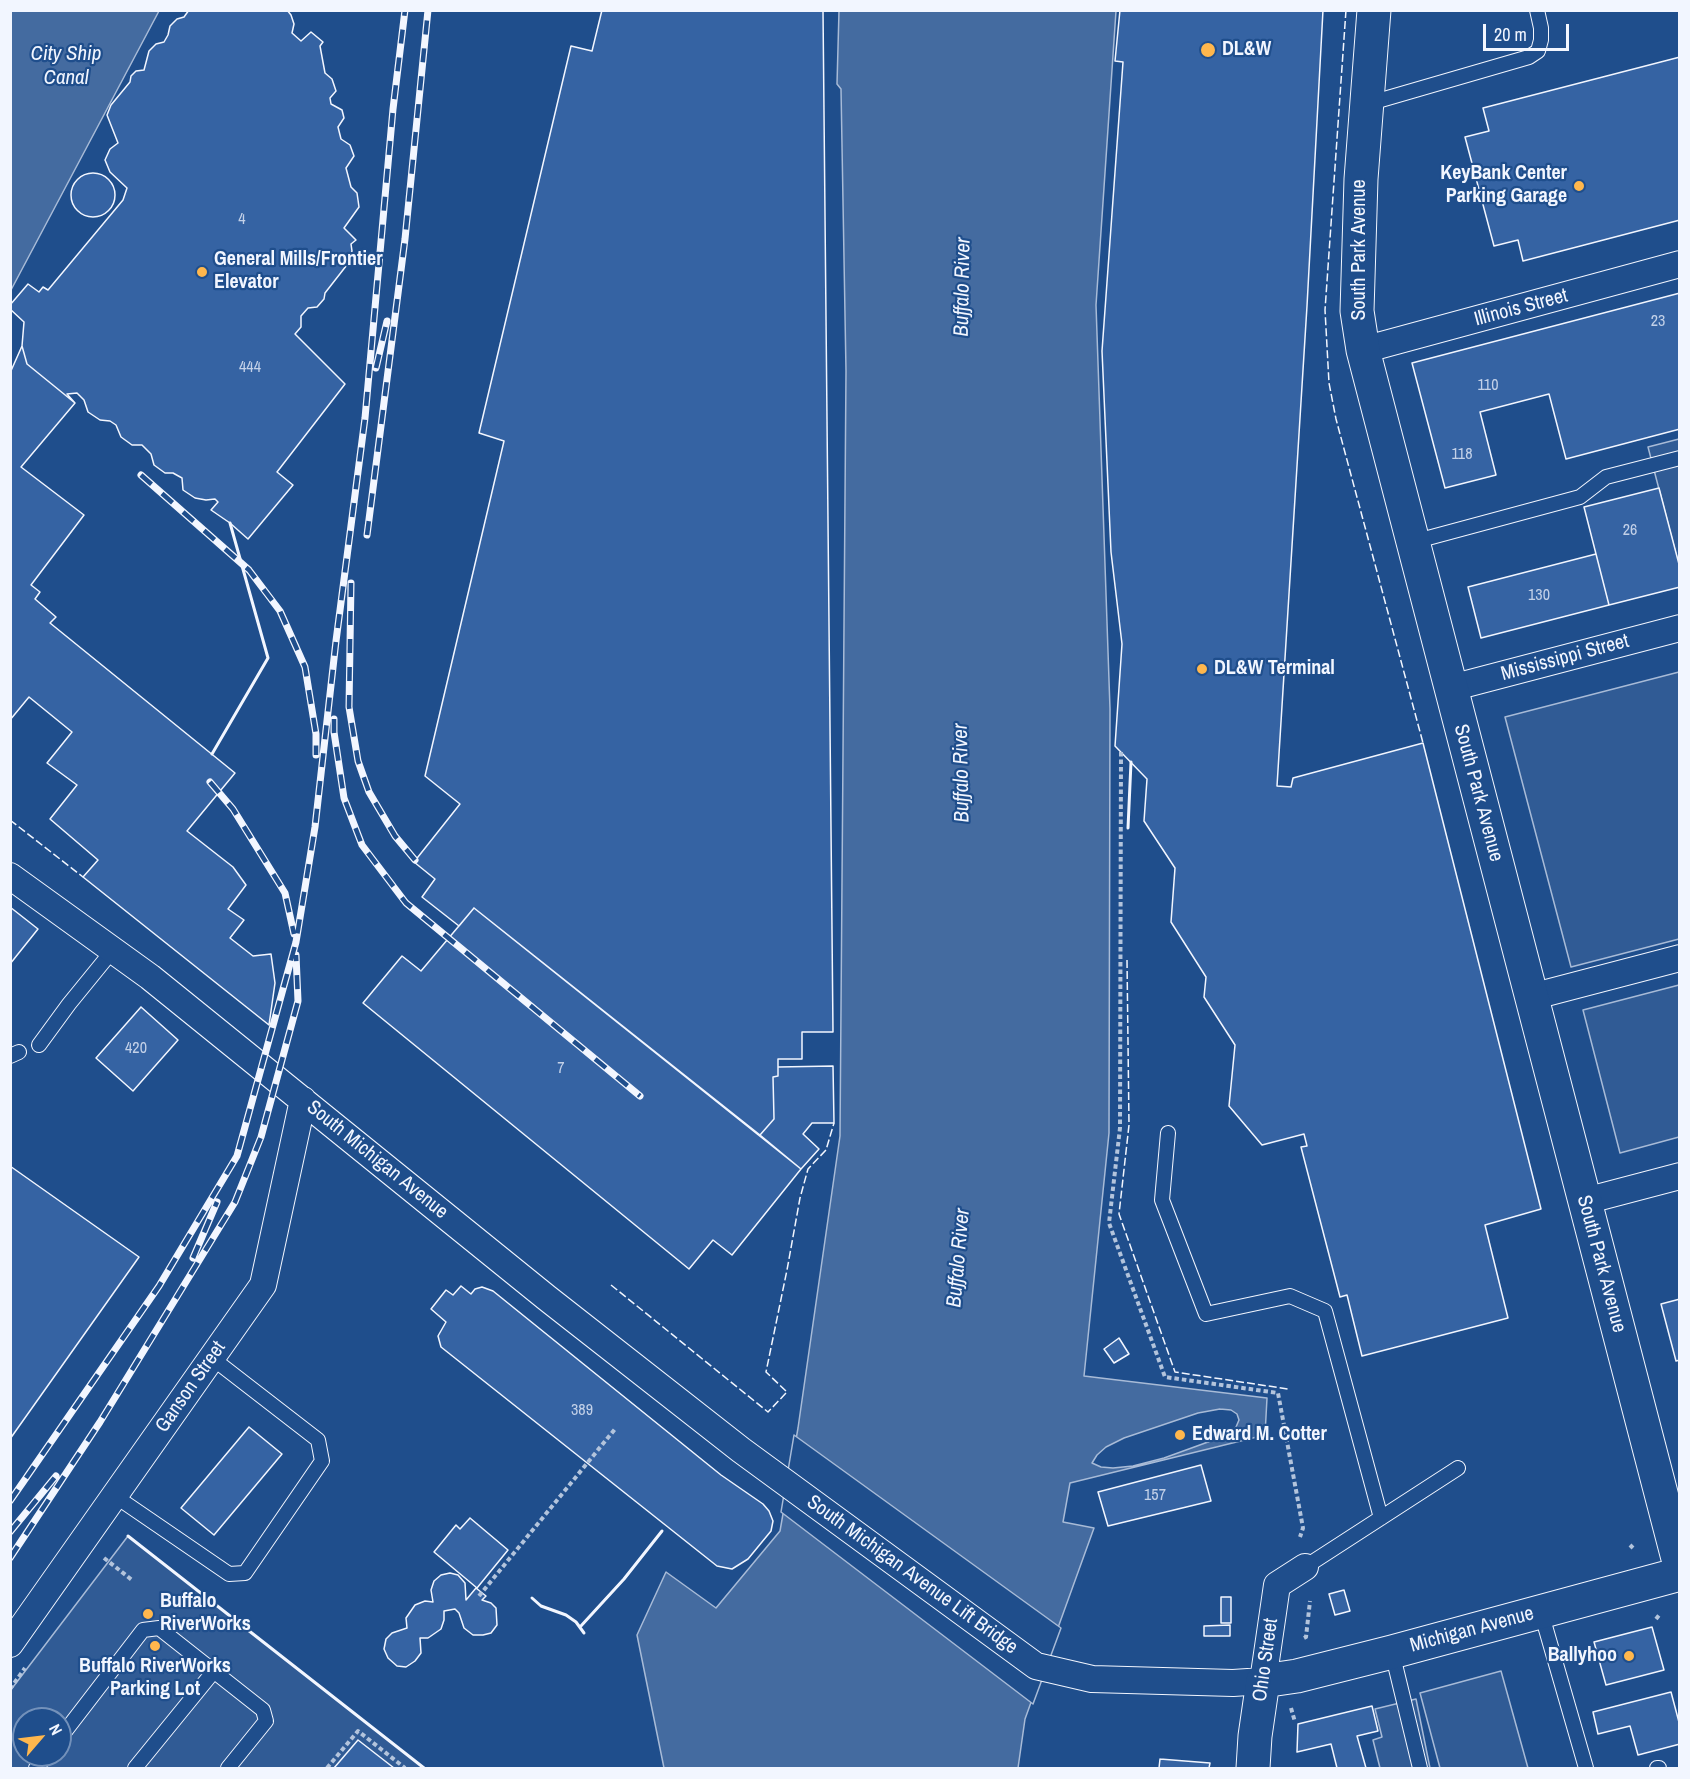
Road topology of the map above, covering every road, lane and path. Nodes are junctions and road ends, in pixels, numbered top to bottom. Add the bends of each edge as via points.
1 (1374, 10) edge
2 (1537, 10) edge
3 (1365, 105) junction
4 (1680, 264) edge
5 (1363, 350) junction
6 (1680, 458) edge
7 (1413, 542) junction
8 (1680, 628) edge
9 (1451, 688) junction
10 (10, 876) edge
11 (113, 950) junction
12 (1680, 958) edge
13 (1531, 997) junction
14 (39, 1045) dead end
15 (303, 1100) junction
16 (1168, 1133) dead end
17 (1680, 1176) edge
18 (1585, 1201) junction
19 (212, 1358) junction
20 (615, 1428) dead end
21 (741, 1450) joint
22 (1458, 1468) dead end
23 (115, 1496) junction
24 (1381, 1518) junction
25 (103, 1557) dead end
26 (1680, 1566) edge
27 (1305, 1567) joint
28 (1680, 1574) edge
29 (132, 1580) dead end
30 (479, 1596) dead end
31 (1310, 1600) dead end
32 (1541, 1611) junction
33 (1660, 1614) dead end
34 (1656, 1619) dead end
35 (1304, 1638) dead end
36 (10, 1644) edge
37 (1392, 1652) junction
38 (214, 1671) junction
39 (1263, 1681) junction
40 (1291, 1707) dead end
41 (1295, 1722) dead end
42 (72, 1723) edge
43 (135, 1768) edge
44 (228, 1768) edge
45 (327, 1768) edge
46 (405, 1768) edge
47 (1253, 1768) edge
48 (1420, 1768) edge
49 (1586, 1768) edge

1 - 3 street, South Park Avenue
2 - 3 lane via 1541,40 1538,51 1529,57
3 - 5 street, South Park Avenue via 1357,311
4 - 5 street, Illinois Street
5 - 7 street, South Park Avenue
6 - 7 lane via 1606,477 1580,497
7 - 9 street, South Park Avenue
8 - 9 street, Mississippi Street
9 - 13 street, South Park Avenue
10 - 11 street, South Michigan Avenue
11 - 14 lane
11 - 15 street, South Michigan Avenue
12 - 13 street
13 - 18 street, South Park Avenue
15 - 19 street, Ganson Street via 263,1284
15 - 21 street, South Michigan Avenue
16 - 24 lane via 1162,1200 1206,1314 1290,1296 1325,1311
17 - 18 street
18 - 26 street, South Park Avenue
19 - 23 street, Ganson Street
19 - 23 lane via 318,1440 322,1461 245,1573 229,1574
20 - 30 path
21 - 39 street, South Michigan Avenue Lift Bridge via 1036,1666 1092,1679
22 - 24 lane
23 - 36 street, Ganson Street
24 - 27 lane
25 - 29 path
27 - 39 street, Ohio Street via 1277,1585
28 - 32 street, Michigan Avenue
31 - 35 path
32 - 37 street, Michigan Avenue
32 - 49 lane
33 - 34 path
37 - 39 street, Michigan Avenue
37 - 48 lane
38 - 42 lane via 159,1628 144,1630
38 - 43 lane
38 - 44 lane via 262,1710 266,1721
39 - 47 street, Ohio Street
40 - 41 path
45 - 46 path via 358,1731

